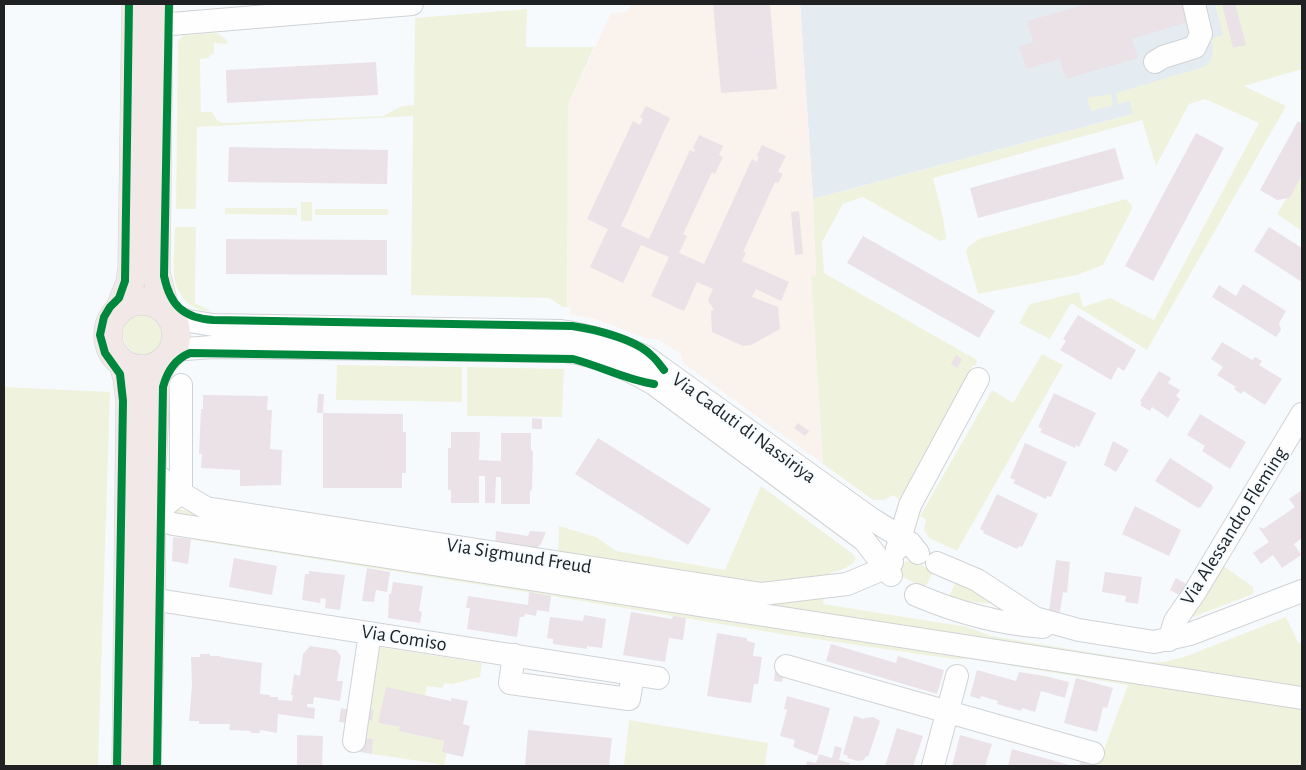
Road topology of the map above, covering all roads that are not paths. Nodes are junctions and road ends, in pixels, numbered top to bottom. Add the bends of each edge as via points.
1 (136, 4) edge
2 (412, 4) edge
3 (1194, 4) edge
4 (159, 14) edge
5 (1155, 62) dead end
6 (120, 308) junction
7 (167, 312) junction
8 (167, 356) junction
9 (123, 363) junction
10 (978, 379) dead end
11 (181, 386) dead end
12 (1302, 414) edge
13 (152, 472) junction
14 (181, 493) junction
15 (151, 516) junction
16 (870, 518) junction
17 (904, 548) junction
18 (1302, 591) edge
19 (916, 595) junction
20 (151, 599) junction
21 (1079, 630) junction
22 (370, 633) junction
23 (1169, 640) junction
24 (786, 666) dead end
25 (957, 676) dead end
26 (658, 678) dead end
27 (1302, 698) edge
28 (948, 711) junction
29 (354, 742) dead end
30 (1093, 753) dead end
31 (126, 766) edge
32 (147, 766) edge
33 (932, 766) edge

1 - 6 main road via 132,268
2 - 4 street
3 - 5 street via 1201,34 1195,47
4 - 7 main road via 156,273
6 - 7 main road via 143,300 155,303
6 - 9 main road via 113,316 108,337 115,356
7 - 8 main road via 176,331
7 - 16 street, Via Caduti di Nassiriya via 189,321 213,325 560,331 604,339 646,357
8 - 9 main road via 153,367 143,369
8 - 13 main road via 156,380
8 - 17 street, Via Caduti di Nassiriya via 212,347 581,353 618,365 654,384 864,540
9 - 31 main road via 130,401
10 - 17 street
11 - 14 street
12 - 23 street, Via Alessandro Fleming via 1175,621
13 - 14 street, Via Sigmund Freud
13 - 15 main road
14 - 15 street
14 - 17 street, Via Sigmund Freud via 206,508 762,594 847,584
15 - 20 main road
15 - 27 street via 173,524
16 - 17 street, Via Caduti di Nassiriya
16 - 17 street via 886,520 896,516
17 - 19 street via 897,584
17 - 19 street via 941,570 940,587 933,594 926,597
17 - 21 street via 977,580 1035,618
18 - 23 street
19 - 21 street via 981,618
20 - 22 street, Via Comiso
20 - 32 main road
21 - 23 street via 1154,642
22 - 26 street, Via Comiso
22 - 29 street
24 - 28 street
25 - 28 street
28 - 30 street
28 - 33 street

